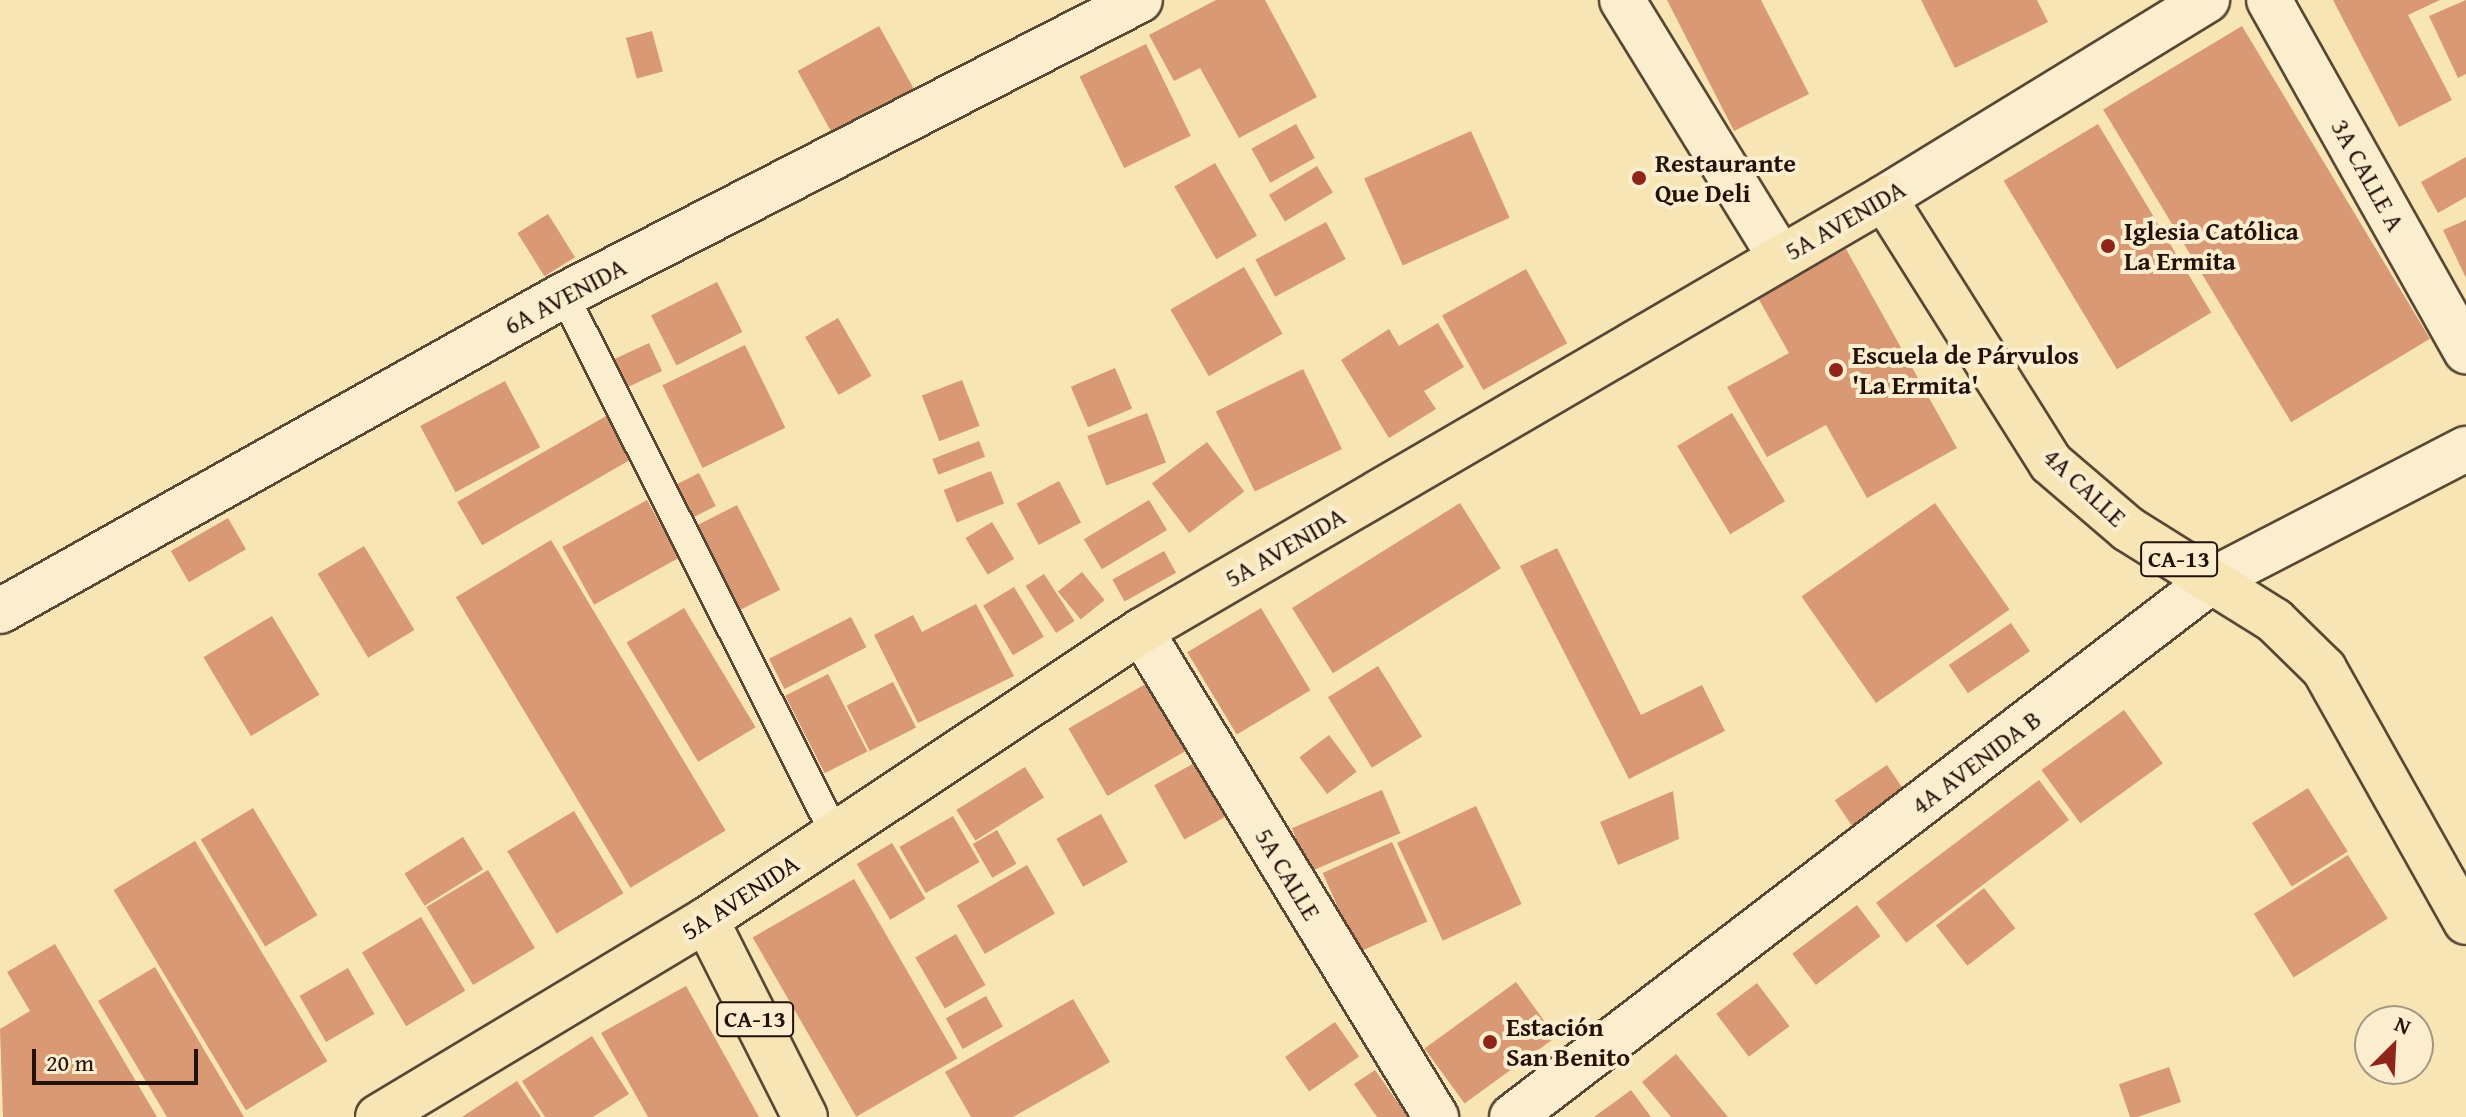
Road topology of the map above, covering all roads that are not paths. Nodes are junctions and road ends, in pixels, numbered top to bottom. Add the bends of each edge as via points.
1 (1140, 0) edge
2 (1622, 0) edge
3 (2207, 0) edge
4 (2269, 0) edge
5 (1884, 198) junction
6 (1781, 258) junction
7 (564, 295) junction
8 (2466, 351) edge
9 (2466, 449) edge
10 (2214, 579) junction
11 (0, 611) edge
12 (1141, 631) junction
13 (835, 834) junction
14 (706, 920) junction
15 (2466, 922) edge
16 (378, 1117) edge
17 (805, 1117) edge
18 (1436, 1117) edge
19 (1512, 1117) edge

1 - 7 street, 6A AVENIDA
2 - 6 street
3 - 5 street, 5A AVENIDA
4 - 8 street, 3A CALLE A
5 - 6 main road, 5A AVENIDA
5 - 10 main road, 4A CALLE / CA-13 via 2051,463 2128,529
6 - 12 main road, 5A AVENIDA
7 - 11 street, 6A AVENIDA
7 - 13 lane
9 - 10 street, 4A AVENIDA B
10 - 15 main road, 4A CALLE / CA-13 via 2275,621 2324,669
10 - 19 street, 4A AVENIDA B
12 - 13 main road, 5A AVENIDA
12 - 18 street, 5A CALLE
13 - 14 main road, 5A AVENIDA
14 - 16 main road, 5A AVENIDA
14 - 17 main road, CA-13

